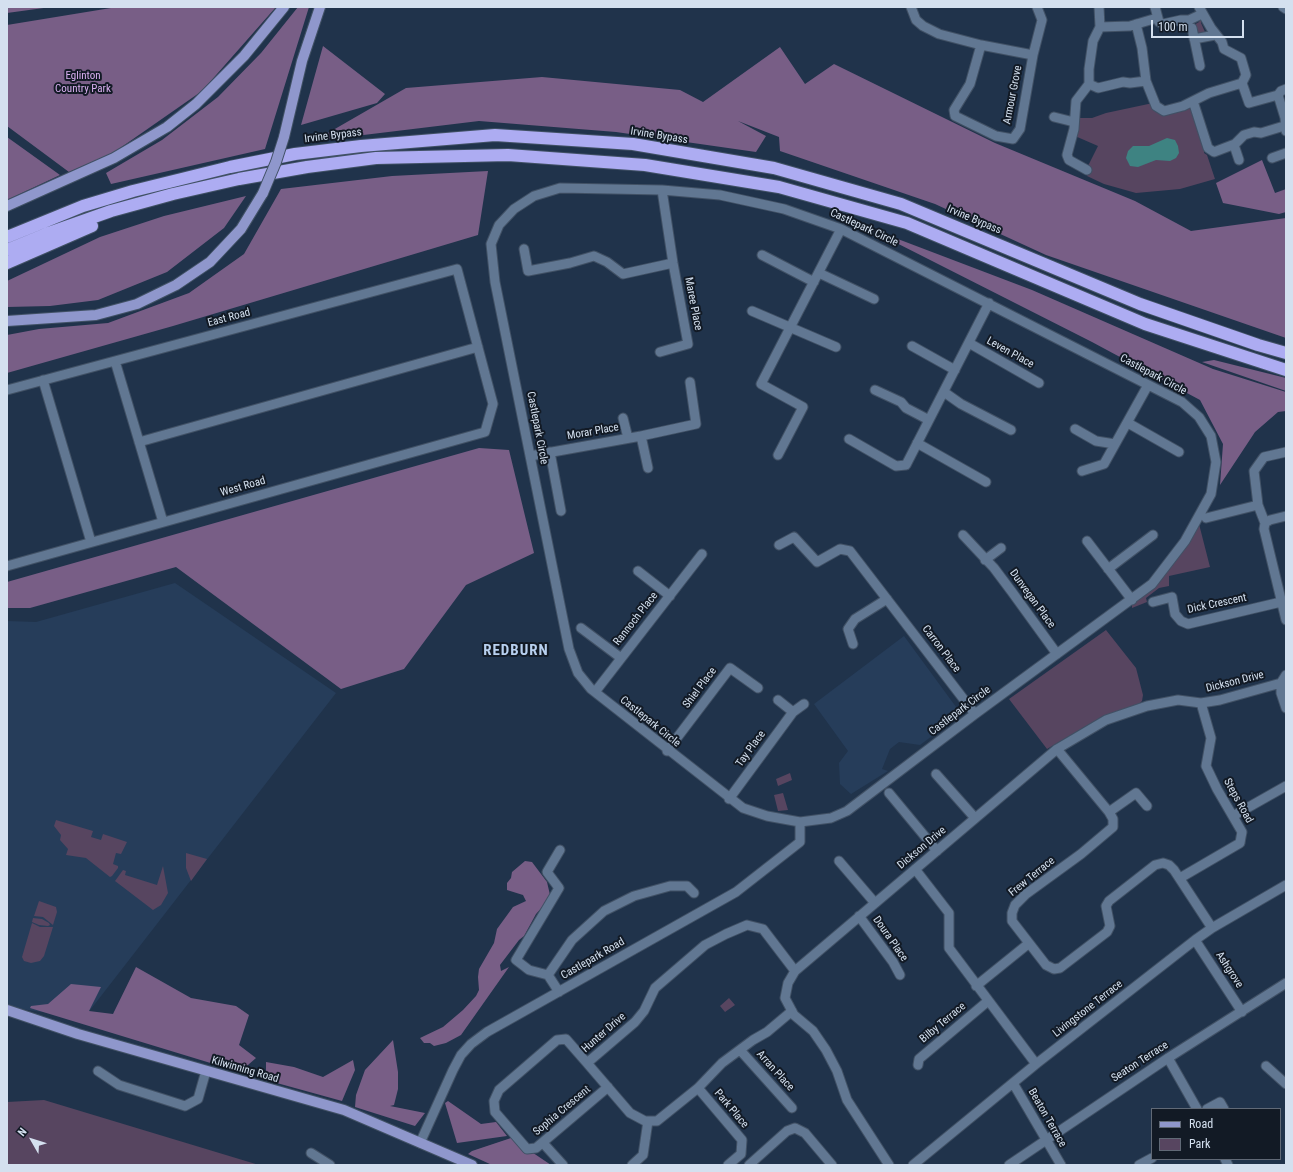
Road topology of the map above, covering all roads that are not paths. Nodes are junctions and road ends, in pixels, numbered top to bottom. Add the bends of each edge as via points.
1 (284, 7) edge
2 (320, 7) edge
3 (911, 7) edge
4 (1037, 7) edge
5 (1099, 7) edge
6 (1155, 7) edge
7 (1283, 7) edge
8 (1286, 9) edge
9 (1200, 10) edge
10 (1157, 18) junction
11 (1136, 24) junction
12 (1100, 27) junction
13 (1192, 28) dead end
14 (1215, 35) junction
15 (1194, 39) junction
16 (981, 46) junction
17 (1033, 55) junction
18 (1200, 66) dead end
19 (1146, 81) junction
20 (1242, 83) junction
21 (1089, 84) junction
22 (1282, 92) edge
23 (1192, 101) junction
24 (1054, 117) dead end
25 (1074, 122) junction
26 (1285, 129) edge
27 (1234, 145) junction
28 (1286, 152) edge
29 (1272, 158) dead end
30 (1239, 160) dead end
31 (1087, 170) dead end
32 (662, 190) junction
33 (173, 194) junction
34 (7, 206) edge
35 (83, 206) junction
36 (7, 228) edge
37 (841, 229) junction
38 (7, 237) edge
39 (524, 249) dead end
40 (7, 250) edge
41 (762, 255) dead end
42 (7, 263) edge
43 (673, 263) junction
44 (819, 273) junction
45 (814, 282) junction
46 (874, 299) dead end
47 (989, 303) junction
48 (752, 311) dead end
49 (7, 321) edge
50 (791, 327) junction
51 (969, 343) junction
52 (912, 346) dead end
53 (478, 347) junction
54 (836, 347) dead end
55 (660, 352) dead end
56 (1286, 353) edge
57 (115, 361) junction
58 (955, 370) junction
59 (1286, 370) edge
60 (43, 380) junction
61 (690, 382) dead end
62 (1039, 383) dead end
63 (1148, 385) junction
64 (7, 390) edge
65 (875, 390) dead end
66 (944, 392) junction
67 (623, 418) dead end
68 (929, 420) junction
69 (1128, 423) junction
70 (1075, 429) dead end
71 (1011, 430) dead end
72 (641, 436) junction
73 (628, 438) junction
74 (849, 438) dead end
75 (139, 442) junction
76 (917, 443) junction
77 (1115, 444) junction
78 (550, 452) junction
79 (1179, 452) dead end
80 (1286, 452) edge
81 (778, 455) dead end
82 (530, 456) junction
83 (648, 468) dead end
84 (1082, 471) dead end
85 (986, 482) dead end
86 (1258, 505) junction
87 (561, 511) dead end
88 (1286, 516) edge
89 (1206, 518) dead end
90 (163, 522) junction
91 (1265, 523) junction
92 (963, 535) dead end
93 (1153, 535) dead end
94 (1087, 541) dead end
95 (91, 542) junction
96 (779, 545) dead end
97 (1001, 548) dead end
98 (702, 554) dead end
99 (985, 560) junction
100 (7, 566) edge
101 (1108, 569) junction
102 (638, 572) dead end
103 (670, 596) junction
104 (887, 599) junction
105 (1132, 600) junction
106 (1153, 602) dead end
107 (1281, 602) junction
108 (1286, 620) edge
109 (581, 628) dead end
110 (853, 644) dead end
111 (1057, 654) junction
112 (622, 658) junction
113 (1286, 675) edge
114 (1281, 683) junction
115 (758, 688) dead end
116 (595, 692) junction
117 (778, 700) dead end
118 (1201, 703) junction
119 (804, 704) dead end
120 (1286, 708) edge
121 (793, 712) junction
122 (975, 714) junction
123 (1057, 749) junction
124 (668, 751) junction
125 (936, 774) dead end
126 (1286, 786) edge
127 (889, 793) dead end
128 (729, 799) junction
129 (1147, 806) dead end
130 (1109, 812) junction
131 (1233, 816) junction
132 (975, 818) junction
133 (800, 822) junction
134 (560, 850) dead end
135 (937, 851) junction
136 (839, 861) dead end
137 (915, 869) junction
138 (1180, 878) junction
139 (1286, 885) edge
140 (694, 893) dead end
141 (875, 903) junction
142 (859, 916) junction
143 (1212, 928) junction
144 (1195, 940) junction
145 (1028, 944) junction
146 (795, 971) junction
147 (548, 975) junction
148 (900, 975) dead end
149 (1286, 983) edge
150 (976, 986) junction
151 (559, 992) junction
152 (988, 1001) junction
153 (7, 1010) edge
154 (792, 1011) junction
155 (1242, 1012) junction
156 (740, 1050) junction
157 (1168, 1058) junction
158 (587, 1063) junction
159 (1036, 1064) junction
160 (918, 1065) dead end
161 (1266, 1066) dead end
162 (98, 1071) dead end
163 (206, 1071) junction
164 (1013, 1083) junction
165 (1286, 1084) edge
166 (608, 1087) junction
167 (698, 1088) junction
168 (792, 1108) dead end
169 (1197, 1108) edge
170 (1209, 1108) edge
171 (1223, 1108) edge
172 (648, 1121) junction
173 (1046, 1139) junction
174 (420, 1143) junction
175 (543, 1143) junction
176 (311, 1153) dead end
177 (1151, 1159) edge
178 (457, 1162) edge
179 (330, 1165) edge
180 (472, 1165) edge
181 (563, 1165) edge
182 (632, 1165) edge
183 (728, 1165) edge
184 (749, 1165) edge
185 (832, 1165) edge
186 (889, 1165) edge
187 (913, 1165) edge
188 (1009, 1165) edge
189 (1061, 1165) edge
190 (1139, 1165) edge

1 - 34 main road via 244,56 196,104 167,127 114,158
2 - 49 main road, bridge via 302,61 276,162 241,229 210,262 170,288 137,304 96,315
3 - 16 street via 916,20 923,26 939,34
4 - 17 street via 1042,20
5 - 12 street
6 - 10 street
7 - 8 street
9 - 10 street via 1189,20 1163,24
9 - 14 street
10 - 11 street
11 - 12 street
11 - 19 street
12 - 21 street via 1093,41
13 - 15 street
14 - 15 street
14 - 20 street via 1222,42 1224,49 1241,58 1246,75
15 - 18 street
16 - 17 street, Armour Grove
16 - 17 street, Armour Grove via 970,84 954,110 955,116 996,136 1013,139 1020,129
19 - 21 street via 1123,82 1098,88
19 - 23 street via 1156,106 1164,111
20 - 22 street via 1249,102
20 - 23 street
21 - 25 street via 1076,101
22 - 26 street
23 - 27 street via 1208,148 1214,152
24 - 25 street
25 - 31 street via 1067,157
26 - 27 street via 1244,135
27 - 30 street
28 - 29 street
32 - 37 street, Castlepark Circle via 720,195 784,209
32 - 43 street, Maree Place
32 - 82 street, Castlepark Circle via 560,188 534,196 514,209 499,224 491,244 495,282
33 - 40 highway via 111,211
33 - 42 highway
33 - 59 highway via 292,169 376,158 508,155 653,166 779,187 907,223 1145,324
35 - 36 highway via 29,219
35 - 38 highway, Irvine Bypass
35 - 56 highway, Irvine Bypass via 230,167 295,154 361,146 495,135 633,144 774,168 901,204 1140,304 1258,346
37 - 44 street
37 - 47 street, Castlepark Circle
39 - 43 street via 528,270 594,256 623,274
41 - 45 street
43 - 55 street, Maree Place via 688,344
44 - 45 street
44 - 46 street
45 - 50 street
47 - 51 street, Leven Place
47 - 63 street, Castlepark Circle
48 - 50 street
50 - 54 street
50 - 81 street via 761,384 804,407
51 - 58 street, Leven Place
51 - 62 street, Leven Place
52 - 58 street
53 - 57 street, East Road via 457,269
53 - 75 street
53 - 90 street, West Road via 493,404 485,432
57 - 60 street, East Road
57 - 75 street
58 - 66 street, Leven Place
60 - 64 street, East Road
60 - 95 street
61 - 72 street, Morar Place via 696,424
63 - 69 street
63 - 105 street, Castlepark Circle via 1182,402 1199,417 1211,436 1216,462 1211,494 1185,541 1152,584
65 - 68 street via 901,402 906,408
66 - 68 street, Leven Place
66 - 71 street via 961,404
67 - 73 street
68 - 76 street, Leven Place
69 - 77 street
69 - 79 street
70 - 77 street via 1096,441
72 - 73 street, Morar Place
72 - 83 street
73 - 78 street, Morar Place
74 - 76 street, Leven Place via 896,466 906,464
75 - 90 street
76 - 85 street
77 - 84 street via 1104,464
78 - 82 street, Morar Place
78 - 87 street
80 - 86 street via 1264,457 1254,471
82 - 116 street, Castlepark Circle via 569,649 578,673
86 - 89 street
86 - 91 street
88 - 91 street
90 - 95 street, West Road
91 - 107 street via 1264,529
92 - 99 street, Dunvegan Place
93 - 101 street
94 - 101 street
95 - 100 street, West Road
96 - 104 street, Carron Place via 794,537 817,562 840,549 850,551
97 - 99 street
98 - 103 street, Rannoch Place
99 - 111 street, Dunvegan Place
101 - 105 street
102 - 103 street, Rannoch Place
103 - 112 street, Rannoch Place
104 - 110 street via 855,619 848,629
104 - 122 street, Carron Place
105 - 111 street, Castlepark Circle
106 - 107 street, Dick Crescent via 1172,597 1175,614 1188,624
107 - 108 street
109 - 112 street, Rannoch Place
111 - 122 street, Castlepark Circle
112 - 116 street, Rannoch Place
113 - 114 street
114 - 118 street, Dickson Drive
114 - 120 street
115 - 124 street, Shiel Place via 730,668
116 - 124 street, Castlepark Circle
117 - 121 street
118 - 123 street, Dickson Drive via 1178,700 1147,706 1106,720
118 - 131 street, Steps Road via 1211,738 1206,766 1216,789
119 - 121 street, Tay Place
121 - 128 street, Tay Place
122 - 133 street, Castlepark Circle via 847,811 831,818
123 - 130 street
123 - 132 street, Dickson Drive
124 - 128 street, Castlepark Circle
125 - 132 street
126 - 131 street
127 - 135 street
128 - 133 street, Castlepark Circle via 743,808 767,816
129 - 130 street via 1136,794
130 - 145 street, Frew Terrace via 1113,819 1113,827 1015,905 1012,921
131 - 138 street, Steps Road via 1242,832 1240,843
132 - 135 street, Dickson Drive
133 - 151 street, Castlepark Road via 800,842 736,892
134 - 147 street via 547,872 559,888 516,960 529,970
135 - 137 street, Dickson Drive
136 - 141 street
137 - 141 street, Dickson Drive
137 - 150 street via 949,913 949,948
138 - 143 street, Frew Terrace
138 - 145 street, Frew Terrace via 1169,865 1154,865 1109,901 1106,906 1110,926 1107,932 1060,968 1046,965
139 - 143 street, Livingstone Terrace
140 - 147 street via 687,886 670,886 634,896 604,911 572,940
141 - 142 street, Dickson Drive
142 - 146 street, Dickson Drive
142 - 148 street, Doura Place
143 - 144 street, Livingstone Terrace
144 - 155 street, Ashgrove
144 - 159 street, Livingstone Terrace
145 - 150 street
146 - 154 street, Dickson Drive via 788,982 785,998
146 - 158 street, Hunter Drive via 763,929 747,925 726,934 705,945 655,988 636,1022
147 - 151 street
149 - 155 street, Seaton Terrace
150 - 152 street
151 - 174 street, Castlepark Road via 487,1032 471,1044 453,1070
152 - 159 street
152 - 160 street, Bilby Terrace via 919,1059
153 - 163 main road, Kilwinning Road via 78,1034
154 - 156 street
154 - 186 street, Dickson Drive via 813,1031 826,1050 837,1071 847,1100
155 - 157 street, Seaton Terrace
156 - 167 street via 722,1063
156 - 168 street, Arran Place
157 - 169 street
157 - 173 street, Seaton Terrace
158 - 166 street, Hunter Drive
158 - 175 street, Sophia Crescent via 566,1038 557,1040 499,1090 494,1101 495,1112 527,1149 536,1148
159 - 164 street, Livingstone Terrace
161 - 165 street
162 - 163 street via 119,1085 185,1106 198,1099
163 - 174 main road, Kilwinning Road via 344,1110
164 - 173 street, Beaton Terrace
164 - 187 street, Livingstone Terrace
166 - 172 street, Hunter Drive via 630,1113
166 - 175 street, Sophia Crescent
167 - 172 street via 657,1121
167 - 183 street, Park Place via 742,1140 741,1154
170 - 171 street via 1220,1102
172 - 182 street via 643,1155
173 - 188 street, Seaton Terrace
173 - 189 street, Beaton Terrace
174 - 178 main road, Kilwinning Road
175 - 181 street
176 - 179 street
177 - 190 street
178 - 180 main road, Kilwinning Road
184 - 185 street via 787,1131 795,1128 805,1132

